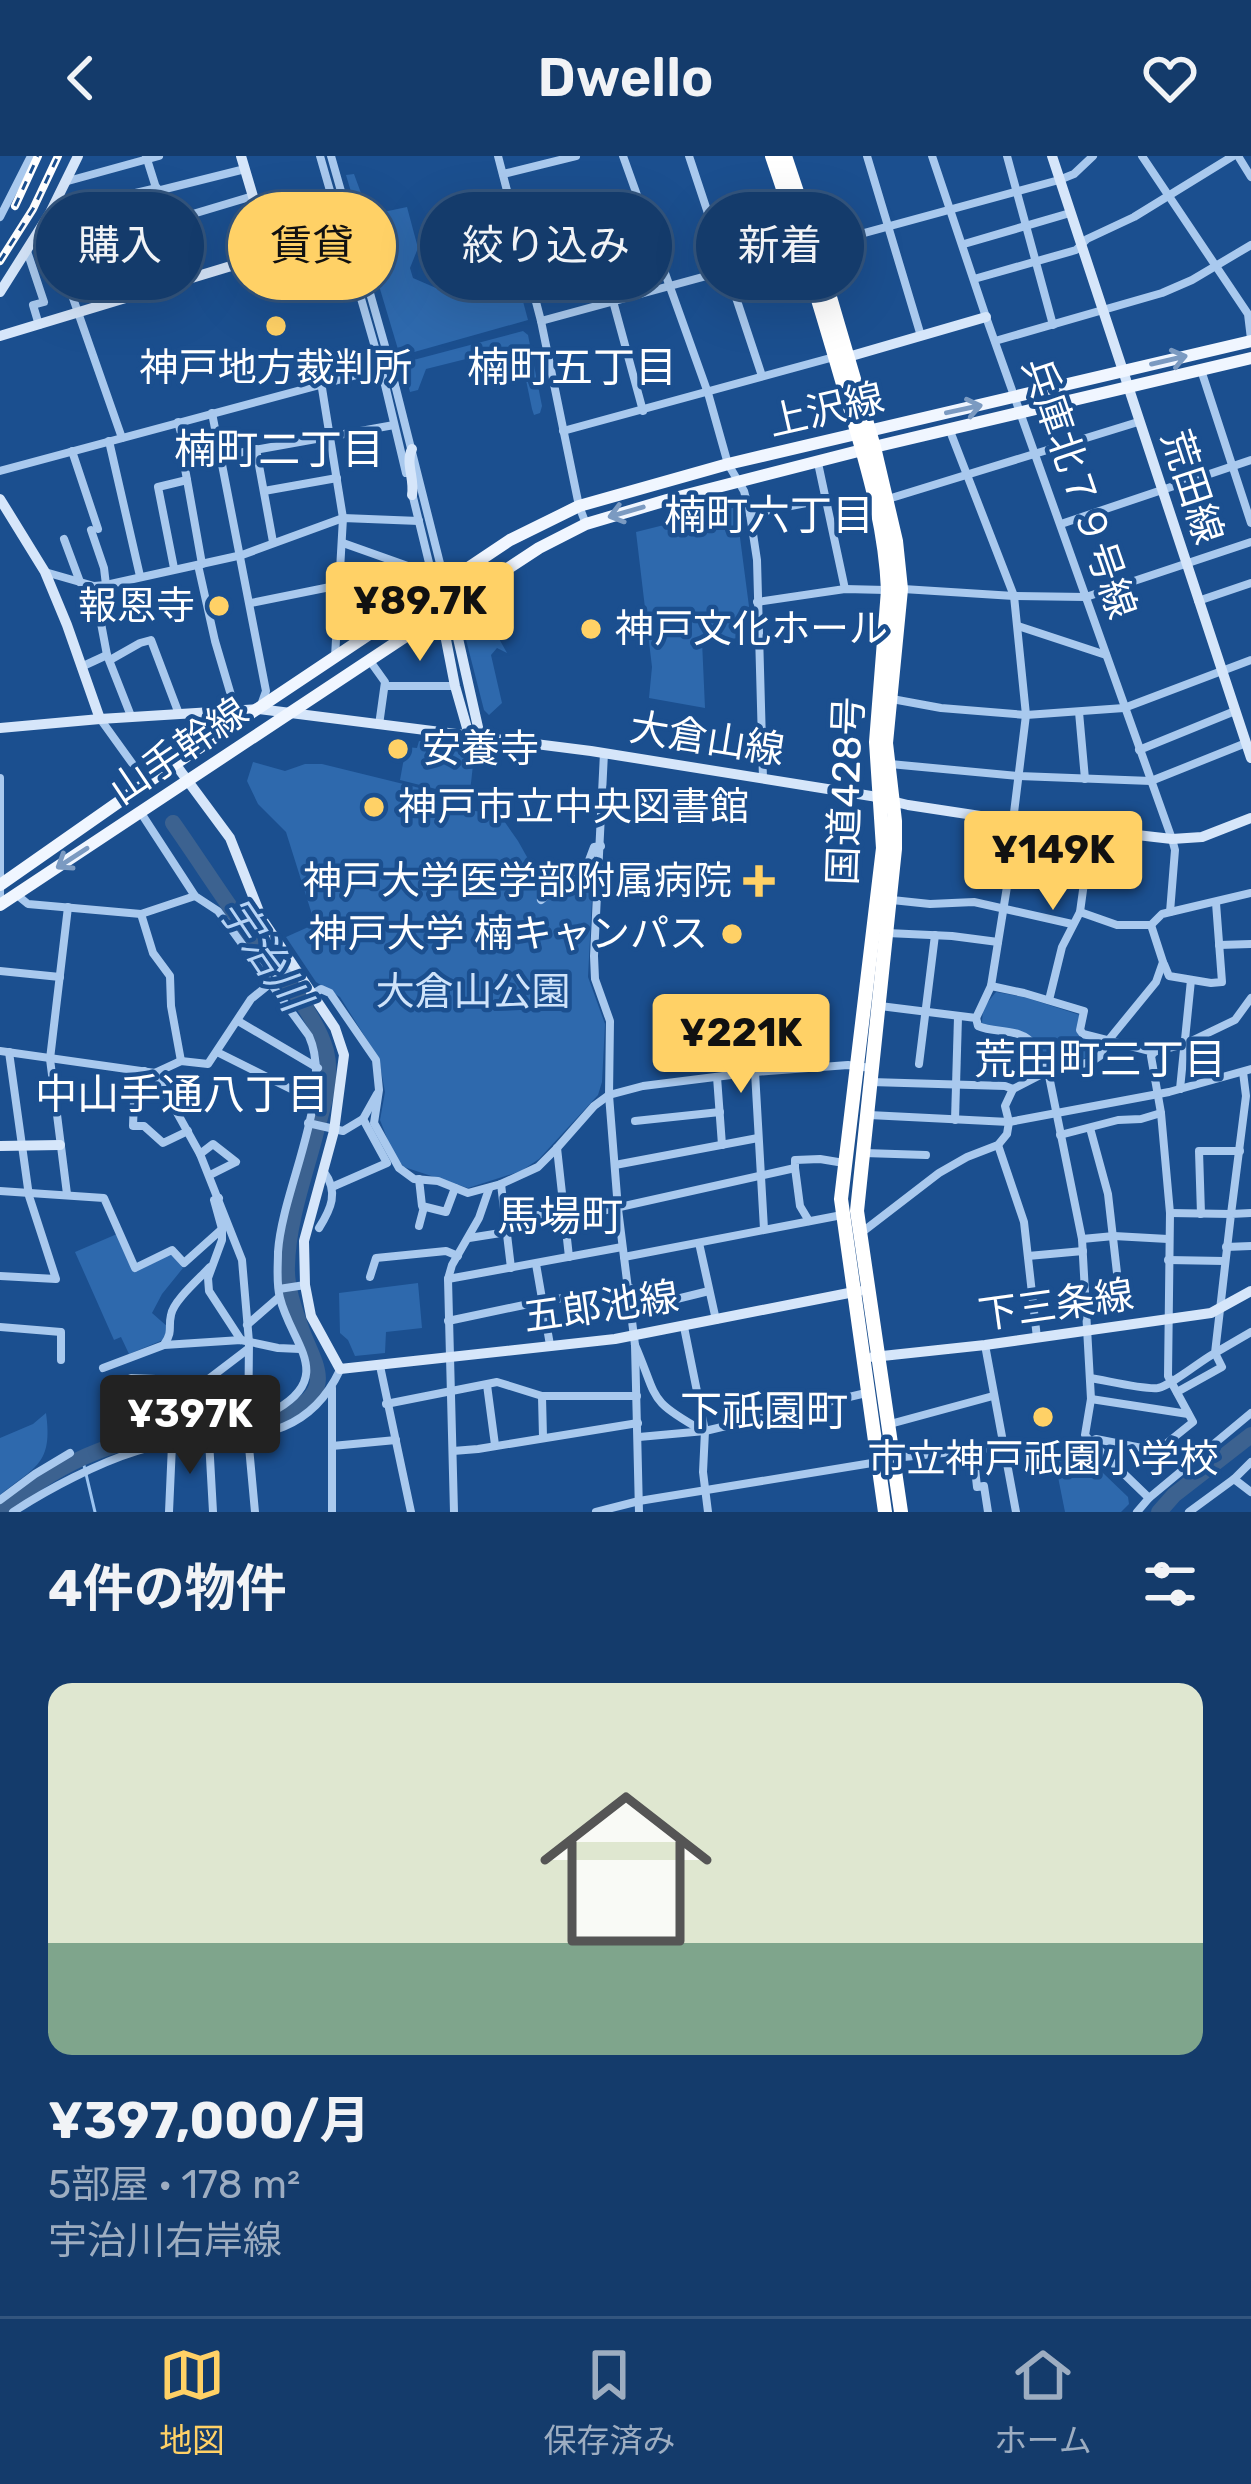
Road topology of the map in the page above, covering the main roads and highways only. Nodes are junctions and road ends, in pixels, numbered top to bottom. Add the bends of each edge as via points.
1 (772, 156) edge
2 (785, 156) edge
3 (787, 192) edge
4 (795, 192) edge
5 (825, 300) edge
6 (1251, 340) edge
7 (1251, 358) edge
8 (863, 432) junction
9 (869, 449) junction
10 (441, 588) joint
11 (895, 590) junction
12 (446, 610) joint
13 (887, 799) junction
14 (1, 884) edge
15 (0, 902) edge
16 (866, 1072) junction
17 (861, 1291) junction
18 (871, 1357) junction
19 (886, 1460) junction
20 (885, 1512) edge
21 (901, 1512) edge

1 - 3 highway, 国道428号
2 - 4 highway, 国道428号
5 - 8 highway, 国道428号
8 -> 6 main road, 上沢線
7 - 9 main road, 上沢線
8 - 9 highway, 国道428号
8 - 10 main road, 上沢線 via 579,506 510,540
9 - 11 highway, 国道428号
9 - 11 highway, 国道428号 via 896,541
9 -> 12 main road, 上沢線 via 586,524
10 - 14 main road, 山手幹線
11 - 13 highway, 国道428号
11 - 13 highway, 国道428号 via 876,716
12 -> 15 main road, 山手幹線
13 - 16 highway, 国道428号
13 - 16 highway, 国道428号 via 896,850
16 - 17 highway, 国道428号
16 - 17 highway, 国道428号 via 841,1199
17 - 18 highway, 国道428号
18 - 19 highway, 国道428号 via 868,1392
18 - 19 highway, 国道428号 via 889,1425
19 - 20 highway, 国道428号
19 - 21 highway, 国道428号

